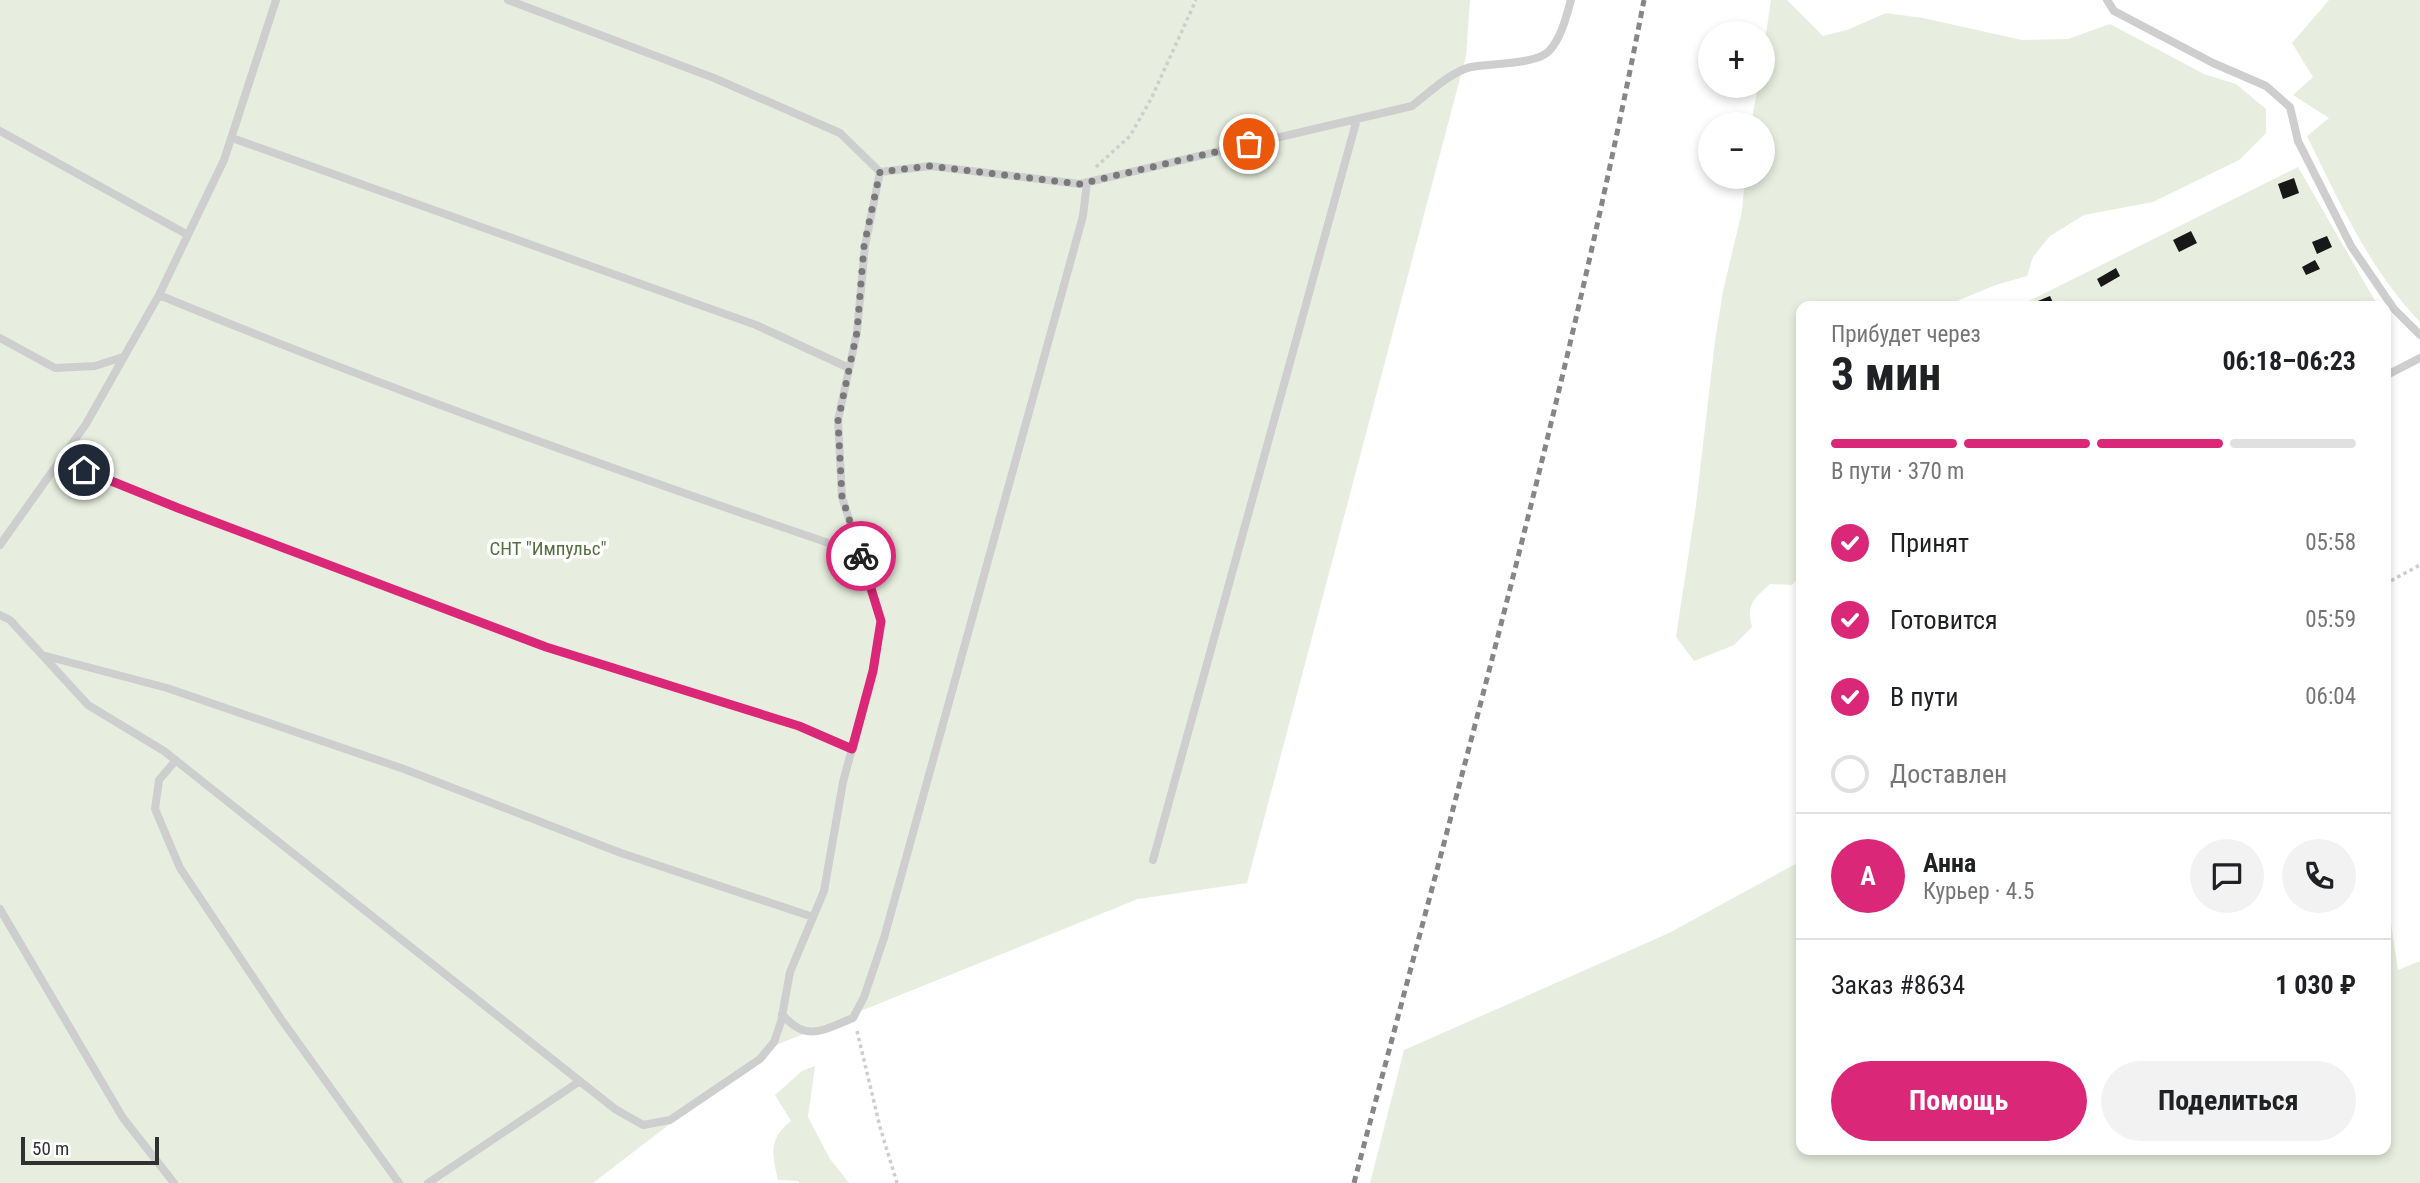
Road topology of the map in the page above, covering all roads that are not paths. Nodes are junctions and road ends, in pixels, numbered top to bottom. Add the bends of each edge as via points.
1 (276, 0) edge
2 (508, 0) edge
3 (1571, 0) edge
4 (2107, 0) edge
5 (1357, 119) junction
6 (0, 131) edge
7 (232, 138) junction
8 (880, 172) junction
9 (1087, 182) junction
10 (188, 235) junction
11 (159, 295) junction
12 (2388, 301) edge
13 (2391, 306) edge
14 (2420, 335) edge
15 (0, 338) edge
16 (123, 358) junction
17 (2420, 358) edge
18 (849, 368) junction
19 (2391, 373) edge
20 (61, 460) junction
21 (0, 545) edge
22 (861, 554) junction
23 (0, 615) edge
24 (41, 654) junction
25 (852, 749) junction
26 (176, 760) junction
27 (1153, 860) dead end
28 (0, 909) edge
29 (813, 917) junction
30 (782, 1014) junction
31 (580, 1081) junction
32 (174, 1183) edge
33 (399, 1183) edge
34 (428, 1183) edge

1 - 7 lane
2 - 8 lane via 715,78 840,133
3 - 5 lane via 1549,53 1531,60 1468,68 1412,106
4 - 12 lane via 2114,11 2266,86 2290,107 2298,141 2351,246
5 - 9 lane
5 - 27 lane
6 - 10 lane
7 - 10 lane
7 - 18 lane via 756,325
8 - 9 lane via 930,166
8 - 18 lane via 864,246 857,332
9 - 30 lane via 1083,216 868,985 853,1018 815,1032 799,1030
10 - 11 lane
11 - 16 lane
11 - 22 lane via 415,395
13 - 14 lane
15 - 16 lane via 55,368 95,366
16 - 20 lane
17 - 19 lane
18 - 22 lane via 838,421 842,497
20 - 21 lane
20 - 25 lane via 546,647 799,726
22 - 25 lane via 881,621
23 - 24 lane
24 - 26 lane via 88,705
24 - 29 lane via 180,692 404,769 621,853
25 - 29 lane via 824,891
26 - 31 lane
26 - 33 lane via 159,780 155,809 180,868
28 - 32 lane via 123,1118
29 - 30 lane via 790,972
30 - 31 lane via 774,1042 760,1059 670,1120 643,1125
31 - 34 lane

